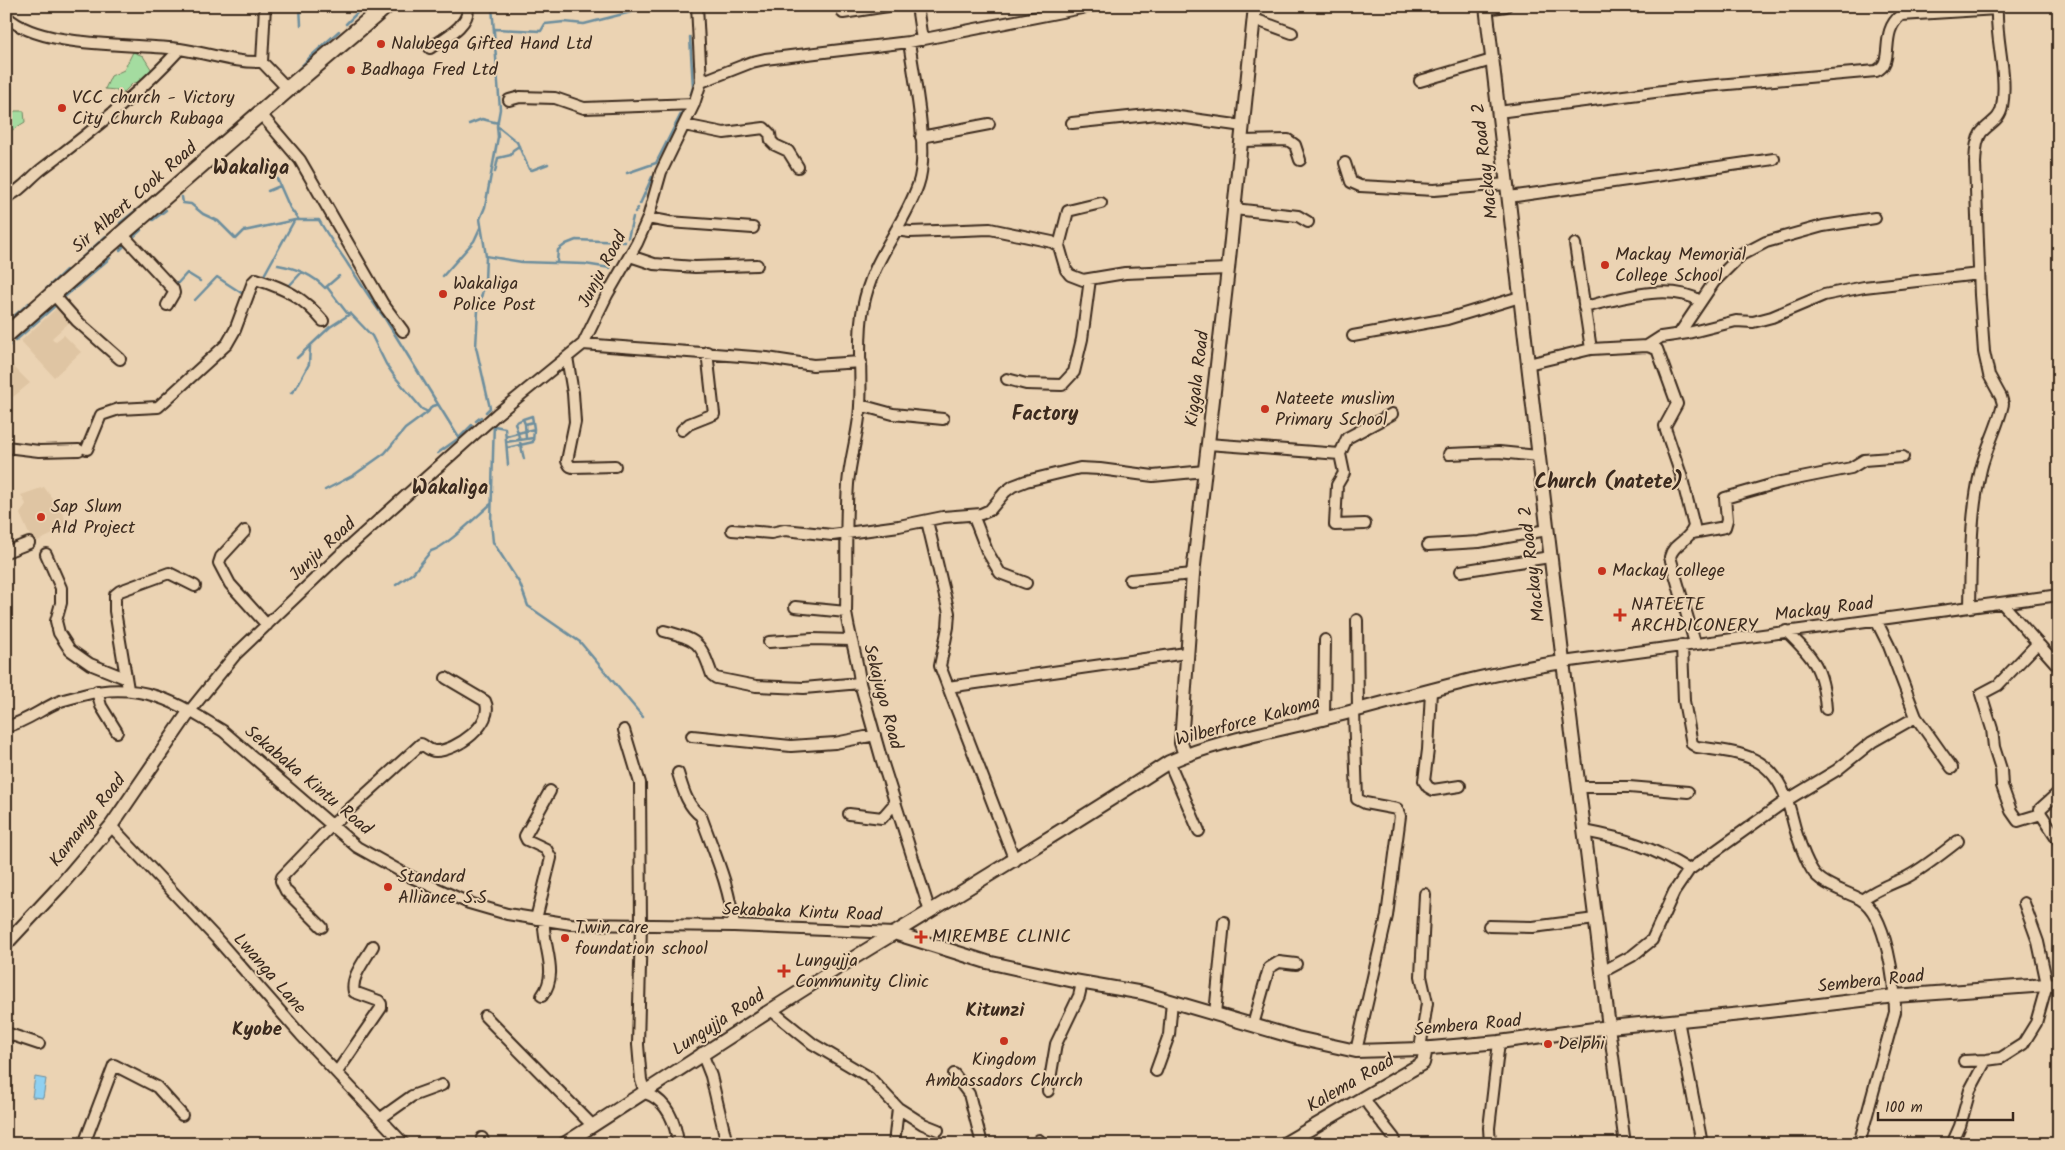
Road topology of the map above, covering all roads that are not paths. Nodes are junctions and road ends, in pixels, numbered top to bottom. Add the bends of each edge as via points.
1 (265, 6) edge
2 (386, 6) edge
3 (468, 6) edge
4 (697, 6) edge
5 (888, 6) edge
6 (917, 6) edge
7 (1092, 6) edge
8 (1506, 6) edge
9 (1486, 8) edge
10 (1997, 8) edge
11 (1254, 12) edge
12 (843, 13) dead end
13 (6, 16) edge
14 (1292, 33) dead end
15 (922, 40) junction
16 (909, 42) junction
17 (430, 48) dead end
18 (180, 50) junction
19 (1492, 60) junction
20 (262, 62) junction
21 (1420, 81) dead end
22 (701, 82) junction
23 (288, 89) junction
24 (510, 100) dead end
25 (694, 104) junction
26 (1498, 112) junction
27 (260, 113) junction
28 (1072, 123) dead end
29 (988, 124) dead end
30 (684, 125) junction
31 (1243, 126) junction
32 (921, 137) junction
33 (1241, 141) junction
34 (1300, 160) dead end
35 (1774, 160) dead end
36 (1345, 163) dead end
37 (798, 167) dead end
38 (1507, 184) junction
39 (6, 197) edge
40 (1509, 197) junction
41 (1101, 204) dead end
42 (1234, 209) junction
43 (648, 218) junction
44 (1875, 218) dead end
45 (1308, 222) dead end
46 (753, 228) dead end
47 (896, 230) junction
48 (122, 234) junction
49 (1575, 244) dead end
50 (1058, 246) junction
51 (630, 256) junction
52 (757, 266) dead end
53 (1228, 269) junction
54 (1979, 274) junction
55 (1090, 279) junction
56 (53, 294) junction
57 (1520, 297) junction
58 (1700, 301) junction
59 (167, 305) dead end
60 (1584, 307) junction
61 (323, 321) dead end
62 (403, 331) dead end
63 (1679, 334) junction
64 (6, 335) edge
65 (1353, 336) dead end
66 (583, 344) junction
67 (1647, 346) junction
68 (1591, 349) junction
69 (707, 352) junction
70 (567, 356) junction
71 (120, 359) dead end
72 (861, 362) junction
73 (1528, 364) junction
74 (1007, 379) dead end
75 (860, 405) junction
76 (1392, 414) dead end
77 (942, 419) dead end
78 (682, 430) dead end
79 (1208, 444) junction
80 (6, 447) edge
81 (1340, 454) junction
82 (1449, 454) dead end
83 (1538, 456) junction
84 (1903, 458) dead end
85 (614, 466) dead end
86 (1205, 471) junction
87 (973, 514) junction
88 (927, 521) junction
89 (1365, 524) dead end
90 (732, 530) dead end
91 (1547, 530) junction
92 (245, 531) dead end
93 (846, 533) junction
94 (1692, 533) junction
95 (29, 543) dead end
96 (1428, 546) dead end
97 (6, 552) edge
98 (46, 554) dead end
99 (1550, 557) junction
100 (1461, 571) dead end
101 (1193, 574) junction
102 (1130, 580) dead end
103 (1026, 583) dead end
104 (195, 586) dead end
105 (2059, 595) edge
106 (2002, 603) junction
107 (1970, 607) junction
108 (795, 608) dead end
109 (846, 612) junction
110 (1357, 620) dead end
111 (1876, 620) junction
112 (267, 625) junction
113 (664, 631) dead end
114 (1786, 631) junction
115 (850, 640) junction
116 (1325, 640) dead end
117 (769, 642) dead end
118 (1695, 643) junction
119 (2038, 644) junction
120 (1682, 645) junction
121 (1186, 653) junction
122 (1563, 662) junction
123 (2059, 667) edge
124 (125, 678) junction
125 (446, 678) dead end
126 (860, 683) junction
127 (948, 687) junction
128 (128, 689) junction
129 (97, 691) junction
130 (1431, 691) junction
131 (1826, 708) dead end
132 (1356, 711) junction
133 (189, 712) junction
134 (1916, 717) junction
135 (1324, 719) junction
136 (6, 727) edge
137 (624, 730) dead end
138 (117, 732) dead end
139 (875, 735) junction
140 (692, 736) dead end
141 (1185, 755) junction
142 (1169, 762) junction
143 (1952, 768) dead end
144 (678, 773) dead end
145 (1460, 786) dead end
146 (1579, 787) junction
147 (550, 791) dead end
148 (1688, 792) dead end
149 (2059, 792) edge
150 (1787, 800) junction
151 (895, 803) junction
152 (849, 814) dead end
153 (2041, 814) junction
154 (332, 825) junction
155 (111, 826) junction
156 (1199, 830) dead end
157 (1584, 831) junction
158 (1958, 841) dead end
159 (2059, 841) edge
160 (1015, 861) junction
161 (1689, 870) junction
162 (1425, 894) dead end
163 (1862, 900) junction
164 (2024, 903) dead end
165 (930, 912) junction
166 (540, 919) junction
167 (1595, 919) junction
168 (1224, 922) dead end
169 (641, 925) junction
170 (734, 926) junction
171 (1489, 926) dead end
172 (322, 927) dead end
173 (894, 933) junction
174 (6, 944) edge
175 (373, 946) dead end
176 (1296, 964) dead end
177 (1602, 972) junction
178 (1082, 983) junction
179 (2053, 984) edge
180 (542, 996) dead end
181 (1895, 996) junction
182 (1172, 1001) junction
183 (771, 1010) junction
184 (1216, 1014) junction
185 (485, 1016) dead end
186 (1678, 1020) junction
187 (1253, 1025) junction
188 (1609, 1027) junction
189 (6, 1032) edge
190 (1499, 1042) junction
191 (39, 1044) dead end
192 (1423, 1048) junction
193 (1356, 1051) junction
194 (702, 1053) junction
195 (1964, 1060) dead end
196 (1986, 1060) junction
197 (1156, 1071) dead end
198 (337, 1072) junction
199 (954, 1074) dead end
200 (442, 1085) dead end
201 (1048, 1091) dead end
202 (645, 1093) junction
203 (1364, 1097) junction
204 (898, 1108) junction
205 (182, 1115) dead end
206 (381, 1118) junction
207 (593, 1126) junction
208 (938, 1130) dead end
209 (677, 1136) dead end
210 (1394, 1138) dead end
211 (1297, 1140) edge
212 (568, 1143) edge
213 (84, 1144) edge
214 (404, 1144) edge
215 (727, 1144) edge
216 (894, 1144) edge
217 (982, 1144) edge
218 (1284, 1144) edge
219 (1490, 1144) edge
220 (1626, 1144) edge
221 (1702, 1144) edge
222 (1859, 1144) edge
223 (1952, 1144) edge

1 - 20 street
2 - 23 main road, Sir Albert Cook Road
3 - 17 street via 468,15 460,26
4 - 22 street
5 - 12 street
6 - 15 street
7 - 15 street
8 - 9 street
9 - 19 street, Mackay Road 2
10 - 26 street via 1901,16 1893,22 1886,62 1876,71 1694,87
10 - 54 street via 2002,107 1997,119 1980,135 1977,143
11 - 14 street
11 - 31 street, Kiggala Road
13 - 18 street via 26,30 60,38
15 - 16 street
16 - 22 street via 765,59
16 - 32 street, Sekajugo Road
18 - 20 street via 234,61
18 - 39 street via 70,149
19 - 21 street
19 - 26 street, Mackay Road 2
20 - 23 street
22 - 25 street, Junju Road
23 - 27 main road, Sir Albert Cook Road
24 - 25 street via 528,96 555,98 584,108
25 - 30 street, Junju Road
26 - 38 street, Mackay Road 2
27 - 48 main road, Sir Albert Cook Road
27 - 62 street via 300,160 383,304
28 - 31 street via 1156,114
29 - 32 street
30 - 37 street via 724,133 764,128 771,141 788,151
30 - 43 street, Junju Road via 661,172
31 - 33 street, Kiggala Road
32 - 47 street, Sekajugo Road via 923,161 919,183
33 - 34 street via 1288,140 1295,145
33 - 42 street, Kiggala Road
35 - 40 street
36 - 38 street via 1351,182 1360,186 1434,190
38 - 40 street, Mackay Road 2
40 - 57 street, Mackay Road 2
41 - 50 street via 1068,211
42 - 45 street via 1298,216
42 - 53 street, Kiggala Road
43 - 46 street
43 - 51 street, Junju Road
44 - 58 street via 1823,226 1766,242 1741,254
47 - 50 street via 990,229
47 - 72 street, Sekajugo Road via 868,283 860,330
48 - 56 main road, Sir Albert Cook Road
48 - 59 street via 174,289
49 - 60 street
50 - 55 street via 1063,265 1070,275 1077,279
51 - 52 street via 654,264
51 - 66 street, Junju Road
53 - 55 street via 1125,273
53 - 79 street, Kiggala Road
54 - 63 street via 1864,287 1824,295 1772,317 1753,322 1736,321
54 - 107 street via 1986,366 2002,404 1981,469 1974,510
55 - 74 street via 1074,372 1062,385 1026,384
56 - 64 main road, Sir Albert Cook Road
56 - 71 street via 77,321
57 - 65 street via 1447,319
57 - 73 street, Mackay Road 2
58 - 60 street via 1689,294 1667,292
58 - 63 street
60 - 68 street
61 - 80 street via 315,310 288,291 256,280 227,344 158,407 119,409 101,415 83,449 38,451
63 - 67 street via 1661,336
66 - 69 street
66 - 70 street, Junju Road
67 - 68 street
67 - 94 street via 1658,349 1676,402 1665,426 1690,508 1694,526
68 - 73 street
69 - 72 street via 813,365
69 - 78 street via 714,414
70 - 85 street via 575,422 567,461 573,467
70 - 112 street, Junju Road via 497,414
72 - 75 street, Sekajugo Road
73 - 83 street, Mackay Road 2
75 - 77 street via 893,414
75 - 93 street, Sekajugo Road via 848,483
76 - 81 street via 1347,438
79 - 81 street
79 - 86 street, Kiggala Road
81 - 89 street via 1344,473 1337,485 1335,525
82 - 83 street via 1499,452
83 - 91 street, Mackay Road 2
84 - 94 street via 1864,460 1851,468 1781,482 1726,498 1725,527
86 - 87 street via 1153,476 1080,468 1020,484 1006,492 990,510
86 - 101 street, Kiggala Road
87 - 88 street
87 - 103 street via 987,552 1000,573
88 - 93 street
88 - 127 street via 949,613 940,666
90 - 93 street
91 - 96 street via 1479,542
91 - 99 street, Mackay Road 2
92 - 112 street via 219,563 230,584
93 - 109 street, Sekajugo Road
94 - 118 street via 1671,550 1670,557
95 - 97 street
98 - 124 street via 61,588 56,621 59,633 70,650 90,664
99 - 100 street
99 - 122 street, Mackay Road 2
101 - 102 street
101 - 121 street, Kiggala Road
104 - 124 street via 169,573 120,590 115,595
105 - 106 street, Mackay Road
106 - 107 street, Mackay Road
106 - 119 street
107 - 111 street, Mackay Road
108 - 109 street
109 - 115 street, Sekajugo Road
110 - 132 street
111 - 114 street, Mackay Road
111 - 134 street via 1890,646
112 - 133 street, Junju Road via 235,655
113 - 126 street via 688,637 698,644 716,678 756,686 804,688
114 - 118 street, Mackay Road
114 - 131 street via 1816,662 1823,682
115 - 117 street
115 - 126 street, Sekajugo Road via 858,663
116 - 135 street
118 - 120 street, Mackay Road
119 - 123 street
119 - 153 street via 1998,685 1982,694 2001,769 2002,786 2011,811 2018,821
120 - 122 street, Mackay Road
120 - 150 street via 1684,701 1692,744 1744,756 1767,767 1778,779
121 - 127 street
121 - 141 street, Kiggala Road via 1181,743
122 - 130 street, Wilberforce Kakoma via 1520,668
122 - 146 street, Mackay Road 2
124 - 128 street
125 - 154 street via 485,701 488,706 483,723 466,739 440,750 429,750 421,744
126 - 139 street, Sekajugo Road
127 - 160 street
128 - 129 street, Sekabaka Kintu Road
128 - 133 street, Sekabaka Kintu Road via 154,694
129 - 136 street, Sekabaka Kintu Road via 59,702
129 - 138 street
130 - 132 street, Wilberforce Kakoma
130 - 145 street via 1424,781 1433,790
132 - 135 street, Wilberforce Kakoma
132 - 193 street via 1358,799 1397,809 1400,816 1387,916
133 - 154 street, Sekabaka Kintu Road via 223,730
133 - 155 street, Kamanya Road
134 - 143 street
134 - 150 street via 1872,742 1837,770
135 - 141 street, Wilberforce Kakoma
137 - 169 street via 640,783
139 - 140 street via 835,743 792,746
139 - 151 street, Sekajugo Road
141 - 142 street, Wilberforce Kakoma
142 - 156 street
142 - 160 street, Wilberforce Kakoma
144 - 170 street via 694,812 701,816 725,878
146 - 148 street
146 - 157 street, Mackay Road 2
147 - 166 street via 525,836 546,849 551,858
149 - 153 street via 2043,805
150 - 161 street
150 - 163 street via 1812,872
151 - 152 street via 882,818
151 - 165 street, Sekajugo Road
153 - 159 street
154 - 166 street, Sekabaka Kintu Road via 357,847 409,876 469,903
154 - 172 street via 281,881 286,891
155 - 174 street, Kamanya Road
155 - 198 street, Lwanga Lane
157 - 161 street via 1643,845
157 - 167 street, Mackay Road 2
158 - 163 street via 1908,876
160 - 165 street, Wilberforce Kakoma
161 - 177 street via 1674,892 1652,940 1632,956
162 - 192 street via 1421,976 1427,1003
163 - 181 street via 1875,916 1885,940
164 - 179 street
165 - 173 street, Wilberforce Kakoma
166 - 169 street, Sekabaka Kintu Road via 571,924
166 - 180 street via 552,972 548,989
167 - 171 street via 1533,927
167 - 177 street, Mackay Road 2
168 - 184 street
169 - 170 street, Sekabaka Kintu Road
169 - 202 street via 638,1044
170 - 173 street, Sekabaka Kintu Road
173 - 178 street, Sembera Road via 987,962
173 - 183 street, Lungujja Road
175 - 198 street via 353,987 354,992 379,1002 381,1008
176 - 187 street via 1279,962 1269,968
177 - 188 street, Mackay Road 2
178 - 182 street, Sembera Road
178 - 201 street via 1056,1044
179 - 181 street, Sembera Road
179 - 196 street via 2024,1042 2001,1058
181 - 186 street, Sembera Road
181 - 222 street via 1895,1012
182 - 184 street, Sembera Road
182 - 197 street via 1169,1035
183 - 194 street, Lungujja Road
183 - 204 street via 813,1044 869,1077
184 - 187 street, Sembera Road
185 - 207 street
186 - 188 street, Sembera Road
186 - 221 street
187 - 193 street, Sembera Road
188 - 190 street, Sembera Road
188 - 220 street
189 - 191 street
190 - 192 street, Sembera Road
190 - 219 street
192 - 193 street, Sembera Road
192 - 203 street, Kalema Road via 1423,1063
194 - 202 street, Lungujja Road
194 - 215 street via 711,1076
195 - 196 street
196 - 223 street via 1970,1090
198 - 206 street, Lwanga Lane
199 - 217 street via 969,1094
200 - 206 street via 412,1096
202 - 207 street, Lungujja Road
202 - 209 street via 656,1097 668,1111
203 - 210 street
203 - 211 street, Kalema Road
204 - 208 street
204 - 216 street
205 - 213 street via 157,1087 114,1065
206 - 214 street, Lwanga Lane
207 - 212 street, Lungujja Road
211 - 218 street, Kalema Road

